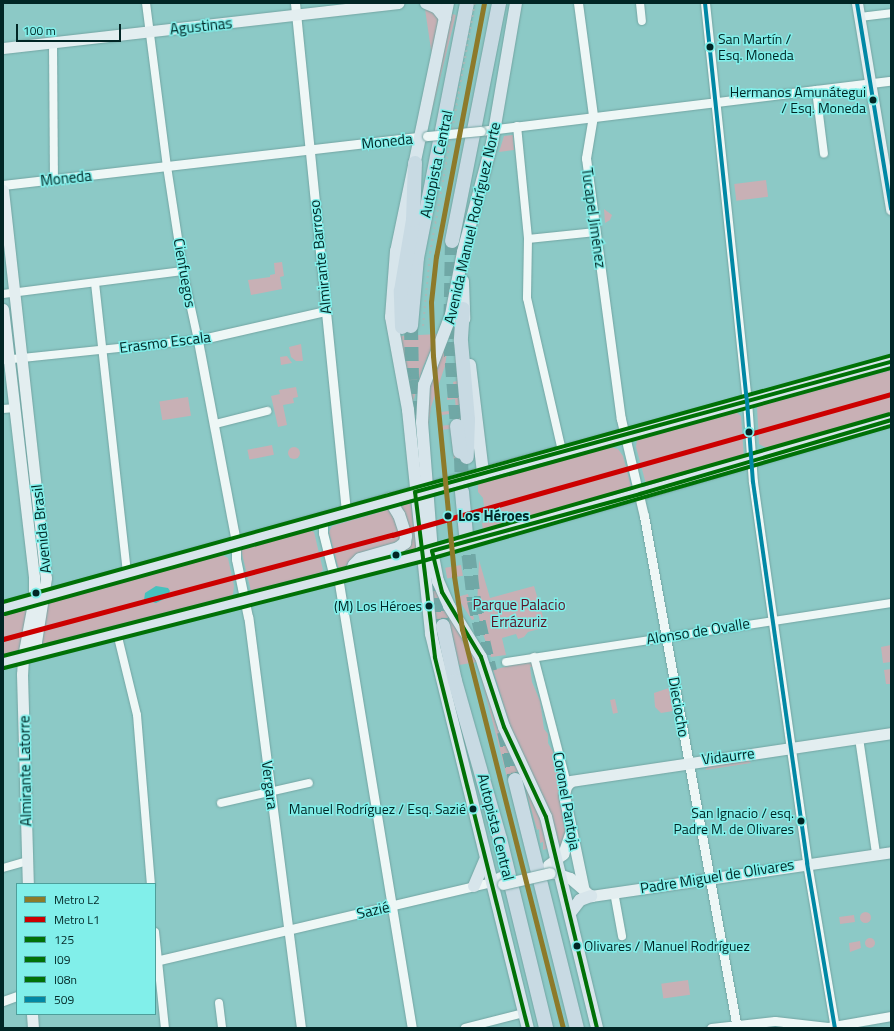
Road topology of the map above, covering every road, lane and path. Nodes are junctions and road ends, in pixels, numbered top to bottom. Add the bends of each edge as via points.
1 (146, 3) edge
2 (295, 3) edge
3 (398, 3) edge
4 (426, 3) edge
5 (468, 3) edge
6 (499, 3) edge
7 (578, 3) edge
8 (640, 3) edge
9 (705, 3) edge
10 (857, 3) edge
11 (512, 6) edge
12 (449, 8) edge
13 (891, 13) edge
14 (296, 16) junction
15 (860, 17) junction
16 (642, 21) dead end
17 (150, 32) junction
18 (53, 42) junction
19 (3, 48) edge
20 (891, 81) edge
21 (872, 83) junction
22 (816, 90) junction
23 (716, 101) junction
24 (593, 116) junction
25 (517, 126) junction
26 (495, 129) junction
27 (424, 137) junction
28 (310, 149) junction
29 (824, 154) dead end
30 (415, 164) junction
31 (167, 167) junction
32 (54, 179) junction
33 (3, 185) edge
34 (3, 190) edge
35 (891, 209) edge
36 (596, 232) junction
37 (528, 239) junction
38 (452, 241) tunnel mouth
39 (463, 252) junction
40 (183, 271) junction
41 (95, 283) junction
42 (14, 293) junction
43 (3, 294) edge
44 (3, 309) edge
45 (463, 309) junction
46 (326, 312) junction
47 (198, 340) junction
48 (103, 350) junction
49 (22, 358) junction
50 (6, 360) edge
51 (891, 362) edge
52 (747, 401) junction
53 (15, 408) junction
54 (3, 410) edge
55 (267, 411) dead end
56 (891, 420) edge
57 (216, 424) junction
58 (457, 426) tunnel mouth
59 (624, 434) junction
60 (562, 451) junction
61 (752, 461) junction
62 (483, 473) junction
63 (427, 488) junction
64 (415, 492) junction
65 (462, 492) tunnel mouth
66 (640, 494) junction
67 (389, 499) junction
68 (346, 511) junction
69 (323, 518) junction
70 (466, 534) tunnel mouth
71 (236, 542) junction
72 (427, 553) junction
73 (127, 572) junction
74 (350, 574) junction
75 (338, 577) junction
76 (39, 597) junction
77 (244, 600) junction
78 (891, 603) edge
79 (3, 608) edge
80 (772, 619) junction
81 (443, 626) tunnel mouth
82 (117, 633) junction
83 (667, 635) junction
84 (23, 657) junction
85 (534, 657) junction
86 (3, 662) edge
87 (506, 662) dead end
88 (891, 733) edge
89 (859, 738) junction
90 (790, 748) junction
91 (689, 762) junction
92 (515, 780) tunnel mouth
93 (309, 783) dead end
94 (567, 784) junction
95 (271, 792) junction
96 (221, 803) dead end
97 (570, 831) junction
98 (891, 852) edge
99 (876, 854) junction
100 (485, 859) junction
101 (27, 861) junction
102 (807, 863) junction
103 (3, 868) edge
104 (554, 868) junction
105 (710, 877) junction
106 (28, 883) edge
107 (151, 883) edge
108 (497, 883) junction
109 (474, 886) junction
110 (614, 892) junction
111 (587, 893) junction
112 (392, 905) junction
113 (570, 913) junction
114 (518, 914) junction
115 (289, 930) junction
116 (622, 936) dead end
117 (560, 956) junction
118 (156, 961) edge
119 (16, 996) edge
120 (3, 1001) edge
121 (219, 1003) dead end
122 (524, 1012) junction
123 (32, 1015) edge
124 (891, 1016) edge
125 (737, 1026) edge
126 (835, 1027) edge
127 (33, 1028) edge
128 (165, 1028) edge
129 (222, 1028) edge
130 (301, 1028) edge
131 (412, 1028) edge
132 (465, 1028) edge
133 (528, 1028) edge
134 (536, 1028) edge
135 (546, 1028) edge
136 (577, 1028) edge
137 (586, 1028) edge
138 (597, 1028) edge
139 (711, 1028) edge

1 - 17 street, Cienfuegos
2 - 14 street, Almirante Barroso
3 - 14 main road, Agustinas
4 - 12 main road via 438,8
5 - 30 highway, Autopista Central via 416,258 407,327 401,291 414,208
6 - 38 highway, Autopista Central
7 - 24 street, Tucapel Jiménez
8 - 16 street
9 - 23 street
10 - 15 main road
11 - 26 main road, Avenida Manuel Rodríguez Norte
12 - 27 main road
13 - 15 street
14 - 17 main road, Agustinas
14 - 28 street, Almirante Barroso
15 - 21 main road
17 - 18 main road, Agustinas
17 - 31 street, Cienfuegos
18 - 19 main road, Agustinas
18 - 32 street
20 - 21 street, Moneda
21 - 22 street, Moneda
21 - 35 main road
22 - 23 street, Moneda
22 - 29 street
23 - 24 street, Moneda
23 - 52 street
24 - 25 street, Moneda
24 - 36 street, Tucapel Jiménez via 586,158
25 - 26 street, Moneda
25 - 37 street
26 - 27 street, Moneda, bridge
26 - 39 main road, Avenida Manuel Rodríguez Norte
27 - 28 street, Moneda
27 - 30 main road
28 - 31 street, Moneda
28 - 46 street, Almirante Barroso
30 - 64 main road via 395,261 391,309 407,400
31 - 32 street, Moneda
31 - 40 street, Cienfuegos
32 - 33 street, Moneda
34 - 42 main road, Avenida Brasil
36 - 37 street
36 - 59 street, Tucapel Jiménez
37 - 60 street via 527,298
39 - 45 main road
39 - 63 main road, Avenida Manuel Rodríguez Norte via 451,315 422,392 421,412
40 - 41 street
40 - 47 street, Cienfuegos
41 - 42 street
41 - 48 street
42 - 43 street
42 - 49 main road, Avenida Brasil
44 - 50 main road, Avenida Brasil
45 - 58 highway via 460,341 468,420 464,457
45 - 62 main road
46 - 47 street, Erasmo Escala
46 - 68 street, Almirante Barroso
47 - 48 street, Erasmo Escala
47 - 57 street, Cienfuegos
48 - 49 street, Erasmo Escala
48 - 73 street
49 - 50 street, Erasmo Escala
49 - 76 main road, Avenida Brasil via 46,571
50 - 53 main road, Avenida Brasil
51 - 52 main road
52 - 59 main road
52 - 61 street
53 - 54 street
53 - 76 main road, Avenida Brasil
55 - 57 street
56 - 61 main road
57 - 71 street, Cienfuegos
59 - 60 main road
59 - 66 street, Dieciocho
60 - 62 main road
61 - 66 main road
61 - 80 street
62 - 63 main road
63 - 64 main road
63 - 72 main road, Avenida Manuel Rodríguez Norte
64 - 67 main road
64 - 72 main road
65 - 70 highway
66 - 72 main road
66 - 83 street, Dieciocho
67 - 68 main road
67 - 74 main road via 399,515 406,536 405,543 398,548 360,559 354,564
68 - 69 main road
69 - 71 main road
69 - 75 street via 323,533 332,569
71 - 73 main road
71 - 77 street, Vergara
72 - 74 main road
72 - 100 main road via 435,657
72 - 104 main road via 440,587 481,657 504,727 545,813
73 - 76 main road
74 - 75 main road
75 - 77 main road
75 - 112 street
76 - 79 main road
76 - 84 main road, Avenida Brasil
77 - 82 main road
77 - 95 street, Vergara
78 - 80 street, Alonso de Ovalle
80 - 83 street, Alonso de Ovalle
80 - 90 street
81 - 114 highway, Autopista Central
82 - 84 main road
82 - 107 street via 137,715
83 - 85 street, Alonso de Ovalle
83 - 91 street, Dieciocho
84 - 86 main road
84 - 101 main road, Almirante Latorre
85 - 87 street, Alonso de Ovalle
85 - 94 street, Coronel Pantoja
88 - 89 main road, Vidaurre
89 - 90 main road, Vidaurre
89 - 99 street
90 - 91 main road, Vidaurre
90 - 102 street
91 - 94 main road, Vidaurre via 577,778
91 - 105 street, Dieciocho
92 - 117 highway, Autopista Central
93 - 95 street
94 - 97 main road, Coronel Pantoja via 564,795
95 - 96 street
95 - 115 street, Vergara
97 - 104 main road via 567,846
97 - 111 main road, Coronel Pantoja
98 - 99 main road, Padre Miguel de Olivares
99 - 102 main road, Padre Miguel de Olivares
100 - 108 main road
100 - 109 main road
101 - 103 street
101 - 106 main road, Almirante Latorre
102 - 105 main road, Padre Miguel de Olivares
102 - 126 street
104 - 108 main road, Sazié
104 - 111 main road
104 - 113 main road
105 - 110 main road, Padre Miguel de Olivares
105 - 125 street, Dieciocho
108 - 109 street, Sazié
108 - 122 main road
109 - 112 street, Sazié
110 - 111 main road, Padre Miguel de Olivares
110 - 116 street
111 - 113 main road
112 - 115 street, Sazié
112 - 131 street
113 - 138 main road
114 - 134 highway via 518,951
114 - 135 highway, Autopista Central
115 - 118 street, Sazié
115 - 130 street, Vergara
117 - 136 highway, Autopista Central
117 - 137 highway via 573,986
118 - 128 street
119 - 120 street
121 - 129 street
122 - 132 street
122 - 133 main road
123 - 127 main road
124 - 126 street
125 - 126 street via 775,1021
125 - 139 street

